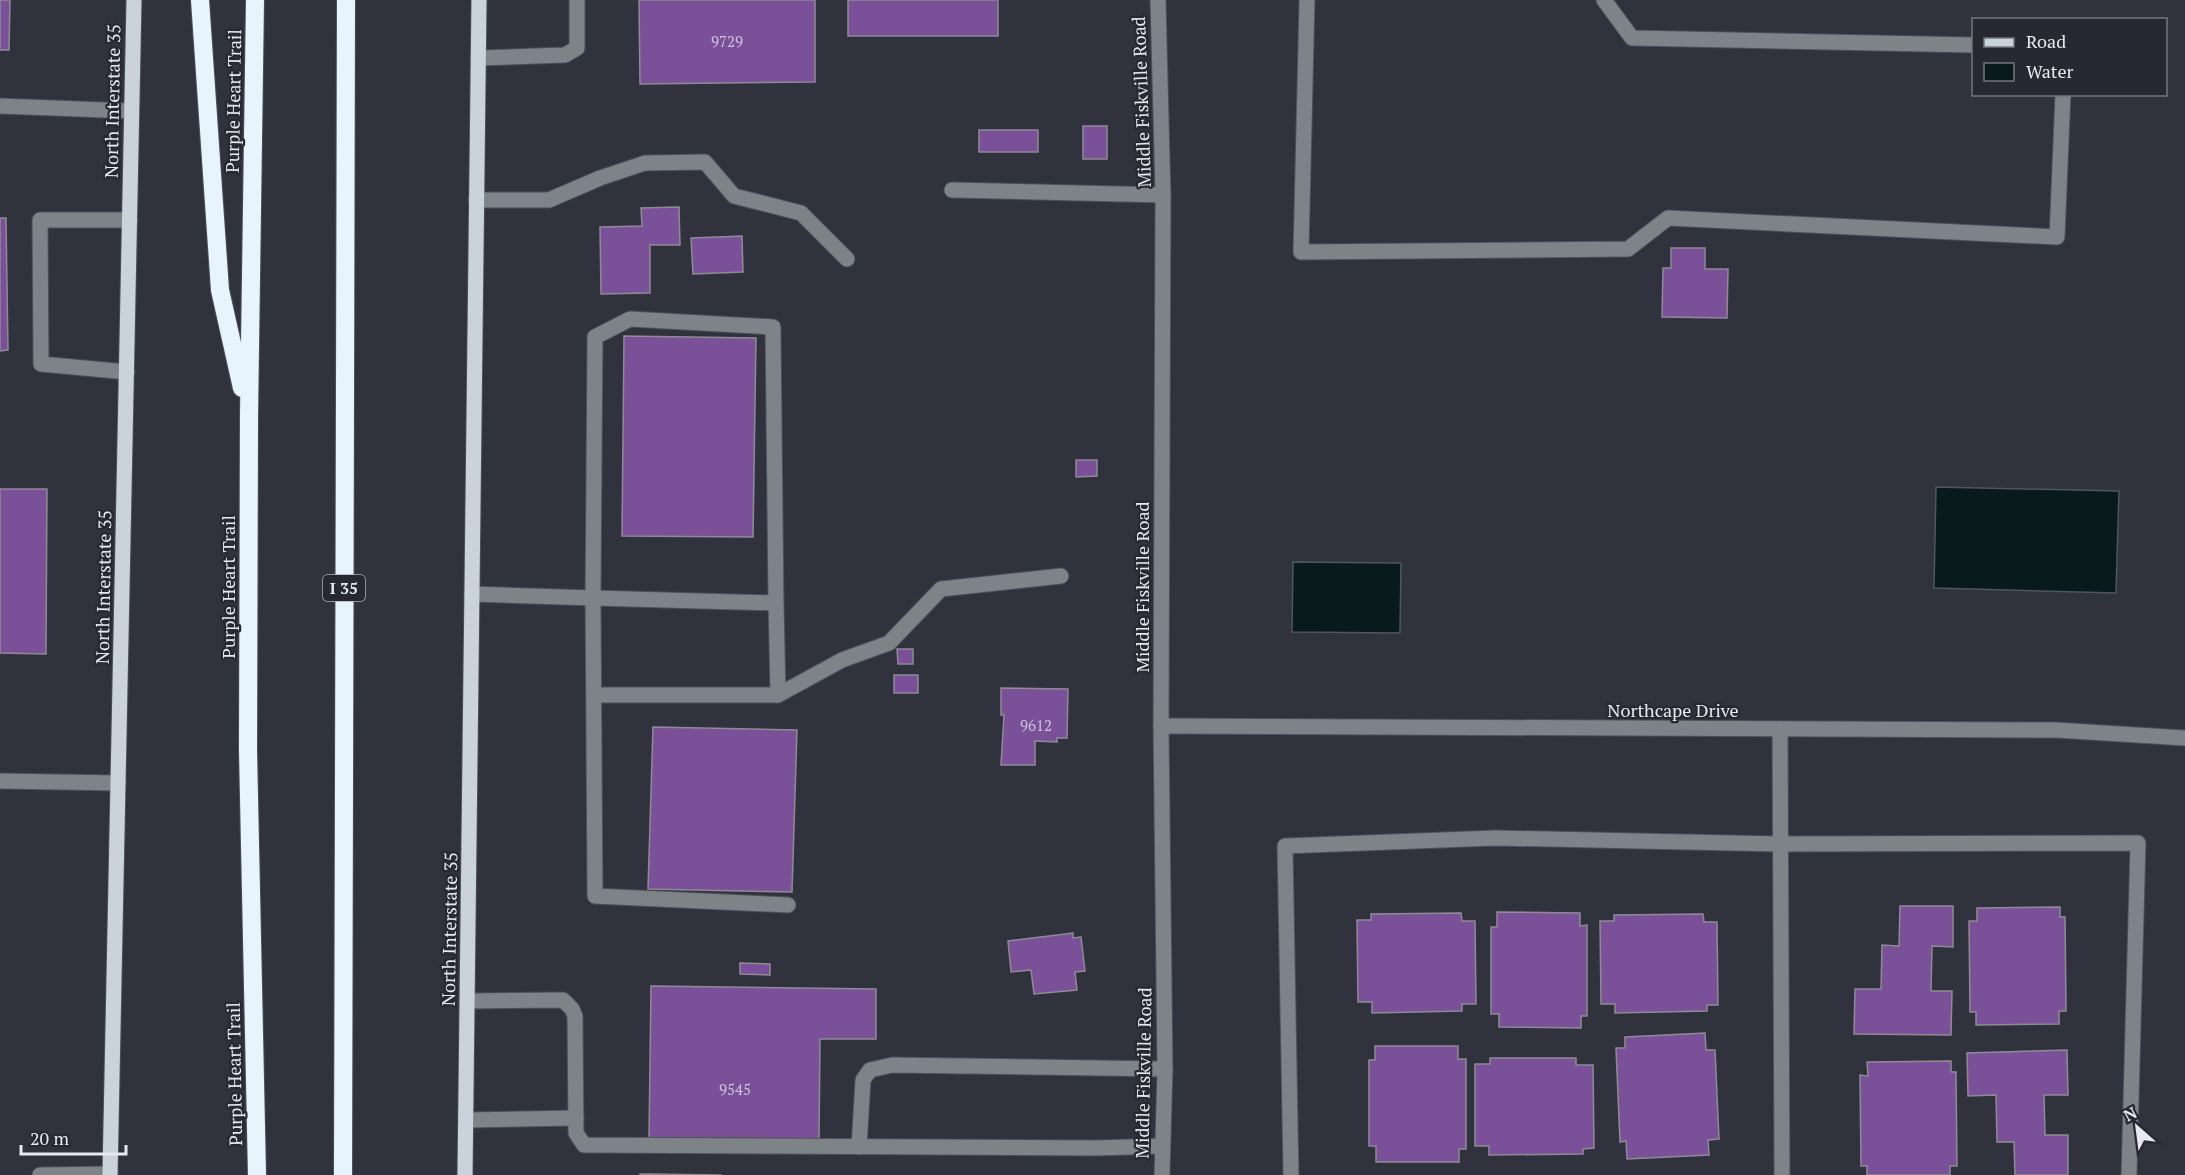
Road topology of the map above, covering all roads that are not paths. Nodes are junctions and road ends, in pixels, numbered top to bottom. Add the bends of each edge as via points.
1 (134, 0) edge
2 (200, 0) edge
3 (255, 0) edge
4 (346, 0) edge
5 (479, 0) edge
6 (577, 0) edge
7 (1158, 0) edge
8 (1307, 0) edge
9 (1604, 0) edge
10 (1972, 45) edge
11 (478, 58) junction
12 (2063, 96) edge
13 (0, 106) edge
14 (132, 111) junction
15 (952, 190) dead end
16 (1163, 195) junction
17 (476, 200) junction
18 (129, 220) junction
19 (847, 259) dead end
20 (127, 372) junction
21 (249, 416) junction
22 (1061, 576) dead end
23 (472, 594) junction
24 (593, 598) junction
25 (776, 603) junction
26 (594, 695) junction
27 (778, 695) junction
28 (1161, 726) junction
29 (1780, 729) junction
30 (2185, 738) edge
31 (0, 781) edge
32 (118, 783) junction
33 (1779, 844) junction
34 (788, 905) dead end
35 (468, 1001) junction
36 (1165, 1069) junction
37 (576, 1118) junction
38 (466, 1120) junction
39 (1161, 1146) junction
40 (859, 1147) junction
41 (110, 1174) edge
42 (40, 1175) edge
43 (256, 1175) edge
44 (343, 1175) edge
45 (465, 1175) edge
46 (1162, 1175) edge
47 (1292, 1175) edge
48 (1782, 1175) edge
49 (2129, 1175) edge

1 - 14 main road, North Interstate 35
2 - 21 highway via 220,290
3 - 21 highway, Purple Heart Trail
4 - 44 highway, I 35
5 - 11 main road, North Interstate 35
6 - 11 street via 577,48 565,55
7 - 16 street, Middle Fiskville Road
8 - 12 street via 1301,252 1628,249 1668,218 2057,237
9 - 10 street via 1632,38
11 - 17 main road, North Interstate 35
13 - 14 street
14 - 18 main road, North Interstate 35
15 - 16 street
16 - 28 street, Middle Fiskville Road
17 - 19 street via 549,200 645,163 705,162 734,196 801,213
17 - 23 main road, North Interstate 35
18 - 20 main road, North Interstate 35
18 - 20 street via 40,220 41,364
20 - 32 main road, North Interstate 35
21 - 43 highway, Purple Heart Trail via 248,750
22 - 27 street via 941,589 889,643 842,660
23 - 24 street
23 - 35 main road, North Interstate 35
24 - 25 street
24 - 25 street via 595,337 630,320 773,327
24 - 26 street
25 - 27 street
26 - 27 street
26 - 34 street via 595,896
28 - 29 street, Northcape Drive
28 - 36 street, Middle Fiskville Road
29 - 30 street, Northcape Drive via 2056,730
29 - 33 street
31 - 32 street
32 - 41 main road, North Interstate 35
33 - 47 street via 1496,838 1285,846
33 - 48 street
33 - 49 street via 2138,843
35 - 37 street via 562,1000 573,1009
35 - 38 main road, North Interstate 35
36 - 39 street, Middle Fiskville Road
36 - 40 street via 892,1065 870,1071 862,1080
37 - 38 street
37 - 40 street via 576,1133 584,1145
38 - 45 main road, North Interstate 35
39 - 40 street
39 - 46 street, Middle Fiskville Road
41 - 42 street

